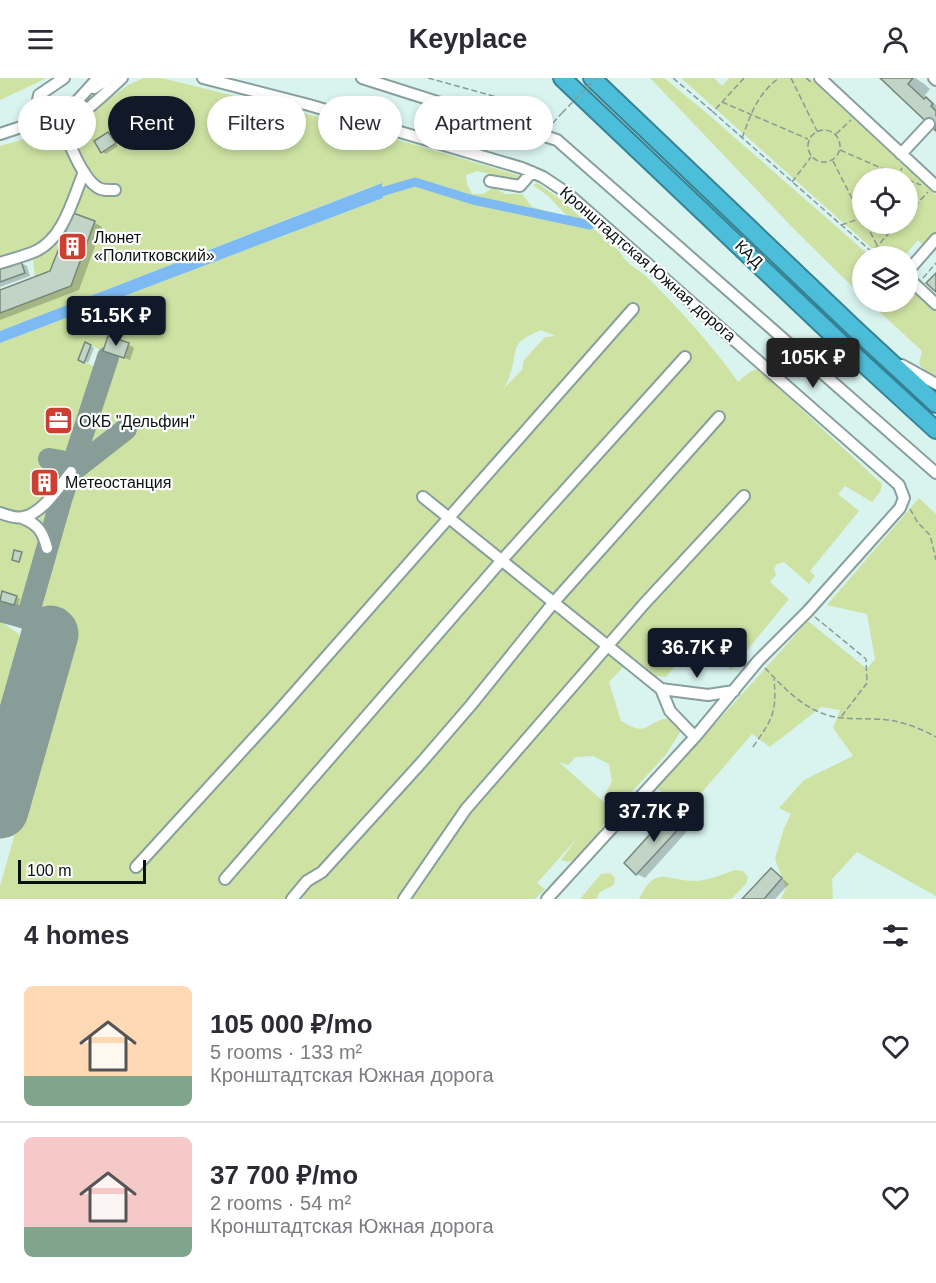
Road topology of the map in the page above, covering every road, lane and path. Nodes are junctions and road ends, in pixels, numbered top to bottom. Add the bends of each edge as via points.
1 (64, 78) edge
2 (98, 78) edge
3 (109, 78) edge
4 (122, 78) edge
5 (203, 78) edge
6 (363, 78) edge
7 (428, 78) edge
8 (551, 78) edge
9 (562, 78) edge
10 (594, 78) edge
11 (673, 78) edge
12 (744, 78) edge
13 (779, 78) edge
14 (791, 78) edge
15 (820, 78) edge
16 (39, 96) edge
17 (82, 96) edge
18 (84, 96) edge
19 (96, 102) edge
20 (723, 102) junction
21 (595, 108) junction
22 (713, 112) junction
23 (749, 114) junction
24 (851, 120) dead end
25 (929, 124) tunnel mouth
26 (18, 128) edge
27 (817, 132) junction
28 (0, 134) edge
29 (835, 135) junction
30 (742, 139) junction
31 (809, 139) junction
32 (73, 150) edge
33 (839, 150) junction
34 (901, 154) junction
35 (812, 157) junction
36 (832, 160) junction
37 (877, 168) edge
38 (84, 172) junction
39 (532, 172) junction
40 (490, 181) dead end
41 (792, 182) junction
42 (918, 184) edge
43 (922, 186) dead end
44 (932, 188) edge
45 (115, 190) dead end
46 (852, 198) edge
47 (918, 203) edge
48 (852, 221) edge
49 (840, 225) junction
50 (871, 234) edge
51 (887, 234) edge
52 (936, 239) edge
53 (877, 245) junction
54 (918, 260) edge
55 (0, 263) edge
56 (936, 263) edge
57 (918, 277) edge
58 (918, 288) edge
59 (936, 304) edge
60 (633, 309) dead end
61 (883, 354) junction
62 (685, 357) dead end
63 (936, 384) edge
64 (936, 404) edge
65 (719, 417) dead end
66 (936, 430) edge
67 (71, 472) dead end
68 (936, 473) edge
69 (744, 496) dead end
70 (423, 497) dead end
71 (904, 498) junction
72 (0, 513) edge
73 (449, 517) junction
74 (22, 518) junction
75 (47, 548) dead end
76 (502, 560) junction
77 (936, 560) edge
78 (554, 602) junction
79 (808, 611) junction
80 (609, 646) junction
81 (758, 661) junction
82 (774, 678) junction
83 (661, 688) junction
84 (734, 691) junction
85 (840, 718) junction
86 (695, 737) junction
87 (936, 737) edge
88 (753, 747) dead end
89 (136, 867) dead end
90 (225, 879) dead end
91 (292, 899) edge
92 (404, 899) edge
93 (547, 899) edge

1 - 16 street
2 - 17 street
3 - 18 street
4 - 19 street
5 - 39 street, Кронштадтская Южная дорога via 309,105
6 - 68 street via 557,140
7 - 10 path, bridge via 504,99 551,125
8 - 21 street
9 - 21 highway, КАД
10 - 61 highway, КАД
11 - 22 path
12 - 20 path
13 - 23 path via 759,97
14 - 27 path
15 - 34 street
20 - 22 path
20 - 23 path
21 - 66 highway, КАД
22 - 30 path
23 - 30 path
23 - 31 path
24 - 29 path
25 - 34 street
26 - 28 street
27 - 29 path
27 - 31 path
29 - 33 path
30 - 41 path
31 - 35 path
32 - 38 street
33 - 36 path
33 - 37 path
34 - 44 street
35 - 36 path via 821,162
35 - 41 path
36 - 46 path
38 - 45 street via 94,186
38 - 55 street via 63,223 50,242
39 - 40 street via 520,186
39 - 71 street, Кронштадтская Южная дорога via 567,194 729,334 893,479
41 - 49 path
42 - 43 path
44 - 47 path
48 - 49 path
49 - 53 path via 872,252
50 - 53 path
51 - 53 path
52 - 54 street
56 - 57 path
58 - 59 street
60 - 73 street
61 - 63 street
61 - 64 highway, КАД
62 - 76 street
65 - 78 street
67 - 74 street via 46,503
69 - 80 street
70 - 73 street
71 - 77 path via 930,535
71 - 79 street via 900,508
72 - 74 street
73 - 76 street
73 - 89 street
74 - 75 street via 41,529
76 - 78 street
76 - 90 street
78 - 80 street
78 - 91 street via 421,763 322,872 307,881
79 - 81 street
79 - 85 path via 866,659 867,683
80 - 83 street
80 - 92 street via 466,809
81 - 82 path
81 - 84 street
82 - 85 path via 802,703
82 - 88 path via 776,703 770,721
83 - 84 street via 708,695
83 - 86 street via 670,711
84 - 86 street
85 - 87 path via 889,720
86 - 93 street

